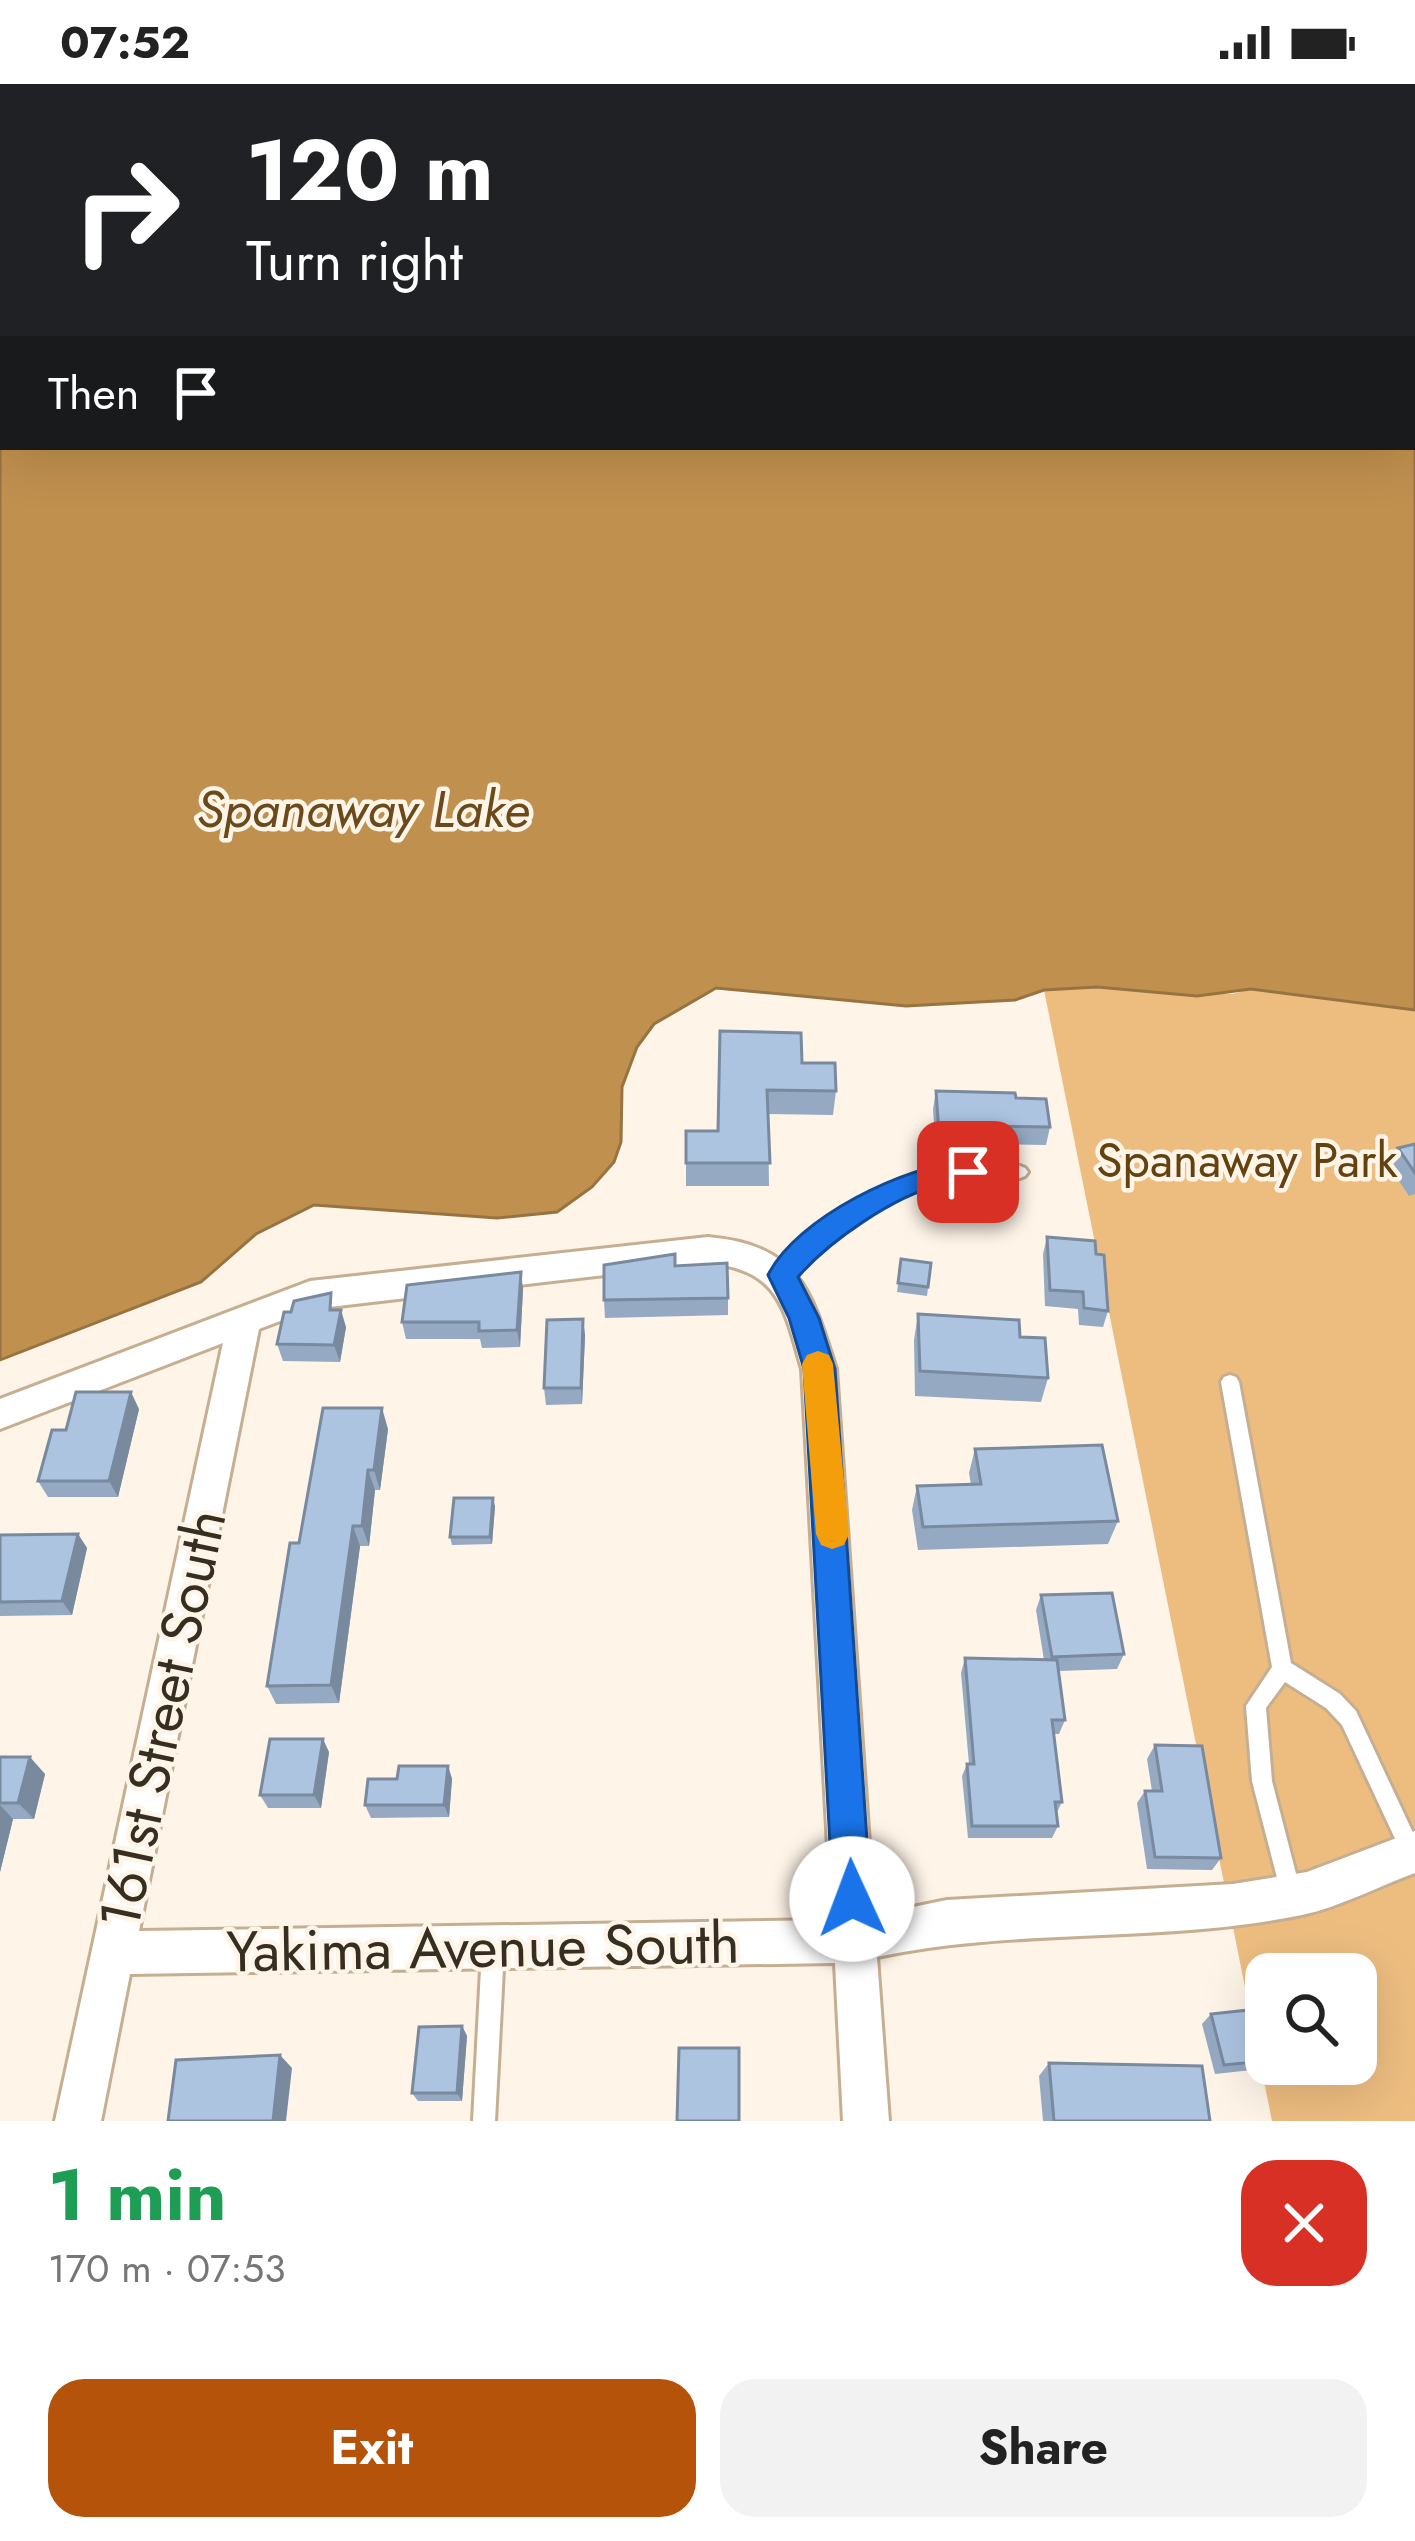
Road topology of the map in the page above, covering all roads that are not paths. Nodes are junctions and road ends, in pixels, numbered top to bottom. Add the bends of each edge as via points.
1 (1020, 1172) dead end
2 (782, 1275) junction
3 (244, 1317) junction
4 (1230, 1382) dead end
5 (0, 1414) edge
6 (1282, 1669) junction
7 (1413, 1852) edge
8 (1292, 1895) junction
9 (854, 1941) junction
10 (493, 1947) junction
11 (113, 1953) junction
12 (78, 2121) edge
13 (484, 2121) edge
14 (866, 2121) edge

1 - 2 lane via 940,1173 901,1188 833,1228
2 - 3 street via 743,1252 672,1251 343,1289
2 - 9 street via 819,1369
3 - 5 street
3 - 11 street, 161st Street South
4 - 6 lane
6 - 7 lane via 1349,1718
6 - 8 lane via 1256,1706 1262,1780
7 - 8 street, Yakima Avenue South
8 - 9 street, Yakima Avenue South via 947,1921
9 - 10 street, Yakima Avenue South
9 - 14 street
10 - 11 street, Yakima Avenue South
10 - 13 lane
11 - 12 street, 161st Street South

